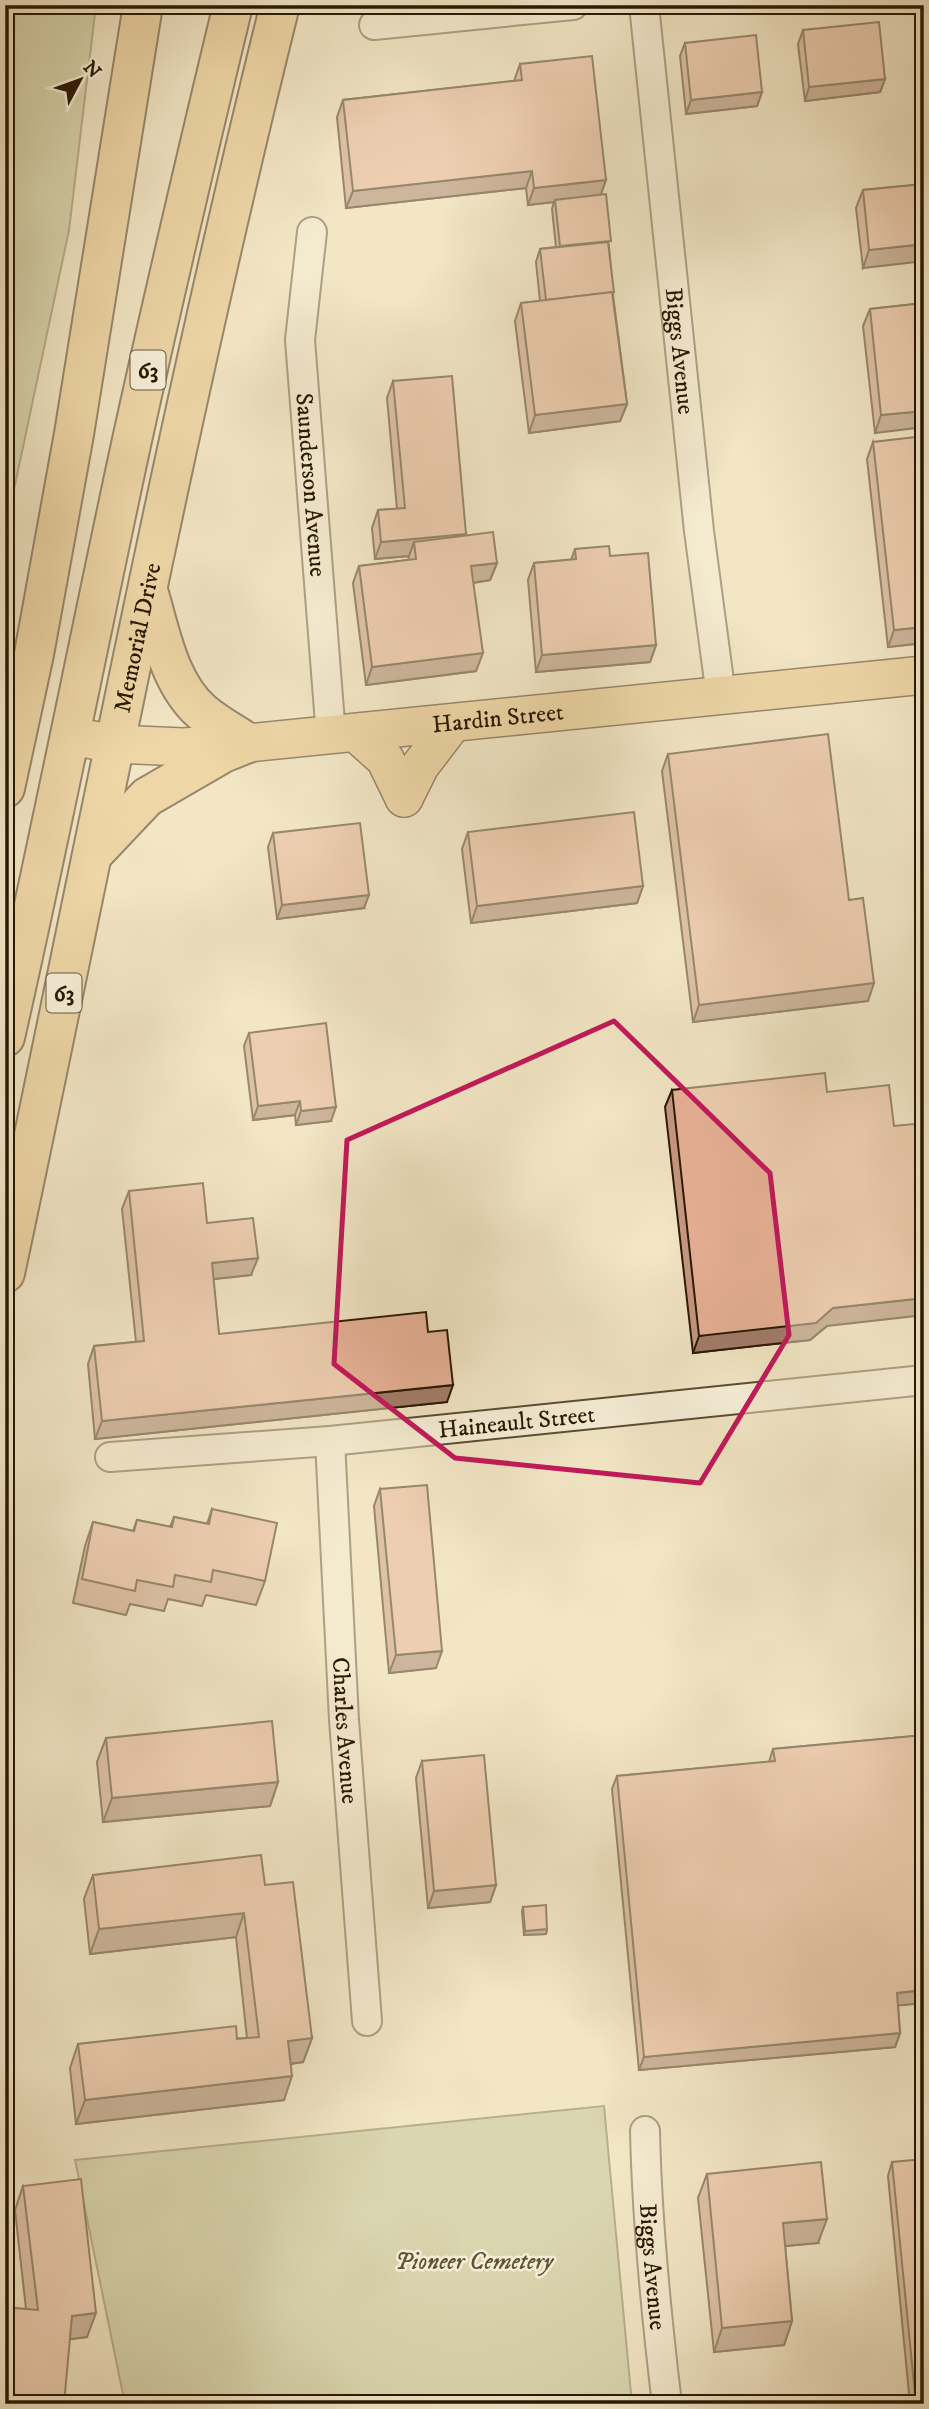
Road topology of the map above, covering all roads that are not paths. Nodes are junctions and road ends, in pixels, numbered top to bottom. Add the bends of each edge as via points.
1 (143, 5) edge
2 (233, 5) edge
3 (280, 5) edge
4 (573, 5) edge
5 (645, 5) edge
6 (374, 25) dead end
7 (312, 232) dead end
8 (148, 589) junction
9 (924, 675) edge
10 (721, 696) junction
11 (452, 724) junction
12 (344, 735) junction
13 (71, 736) junction
14 (248, 743) junction
15 (115, 744) junction
16 (5, 788) edge
17 (94, 853) junction
18 (5, 1037) edge
19 (5, 1273) edge
20 (924, 1380) edge
21 (330, 1441) junction
22 (110, 1457) dead end
23 (367, 2021) dead end
24 (645, 2131) dead end
25 (667, 2404) edge

1 - 16 highway via 74,434
2 - 13 highway, Memorial Drive / 63 via 132,441
3 - 8 highway, Memorial Drive / 63 via 238,172
4 - 6 street
5 - 10 street, Biggs Avenue via 699,531
7 - 12 street, Saunderson Avenue via 300,340
8 - 14 highway via 177,680 201,712
8 - 15 highway, Memorial Drive / 63
9 - 10 main road, Hardin Street
10 - 11 main road, Hardin Street
11 - 12 main road, Hardin Street
11 - 12 main road via 420,766 404,798 385,759
12 - 14 main road, Hardin Street
13 - 15 main road, Hardin Street
13 - 18 highway, Memorial Drive / 63
14 - 15 main road, Hardin Street via 183,747
14 - 17 highway via 147,797
15 - 17 highway, Memorial Drive / 63
17 - 19 highway, Memorial Drive / 63
20 - 21 street, Haineault Street
21 - 22 street, Haineault Street
21 - 23 street, Charles Avenue via 344,1720
24 - 25 street, Biggs Avenue via 654,2294

